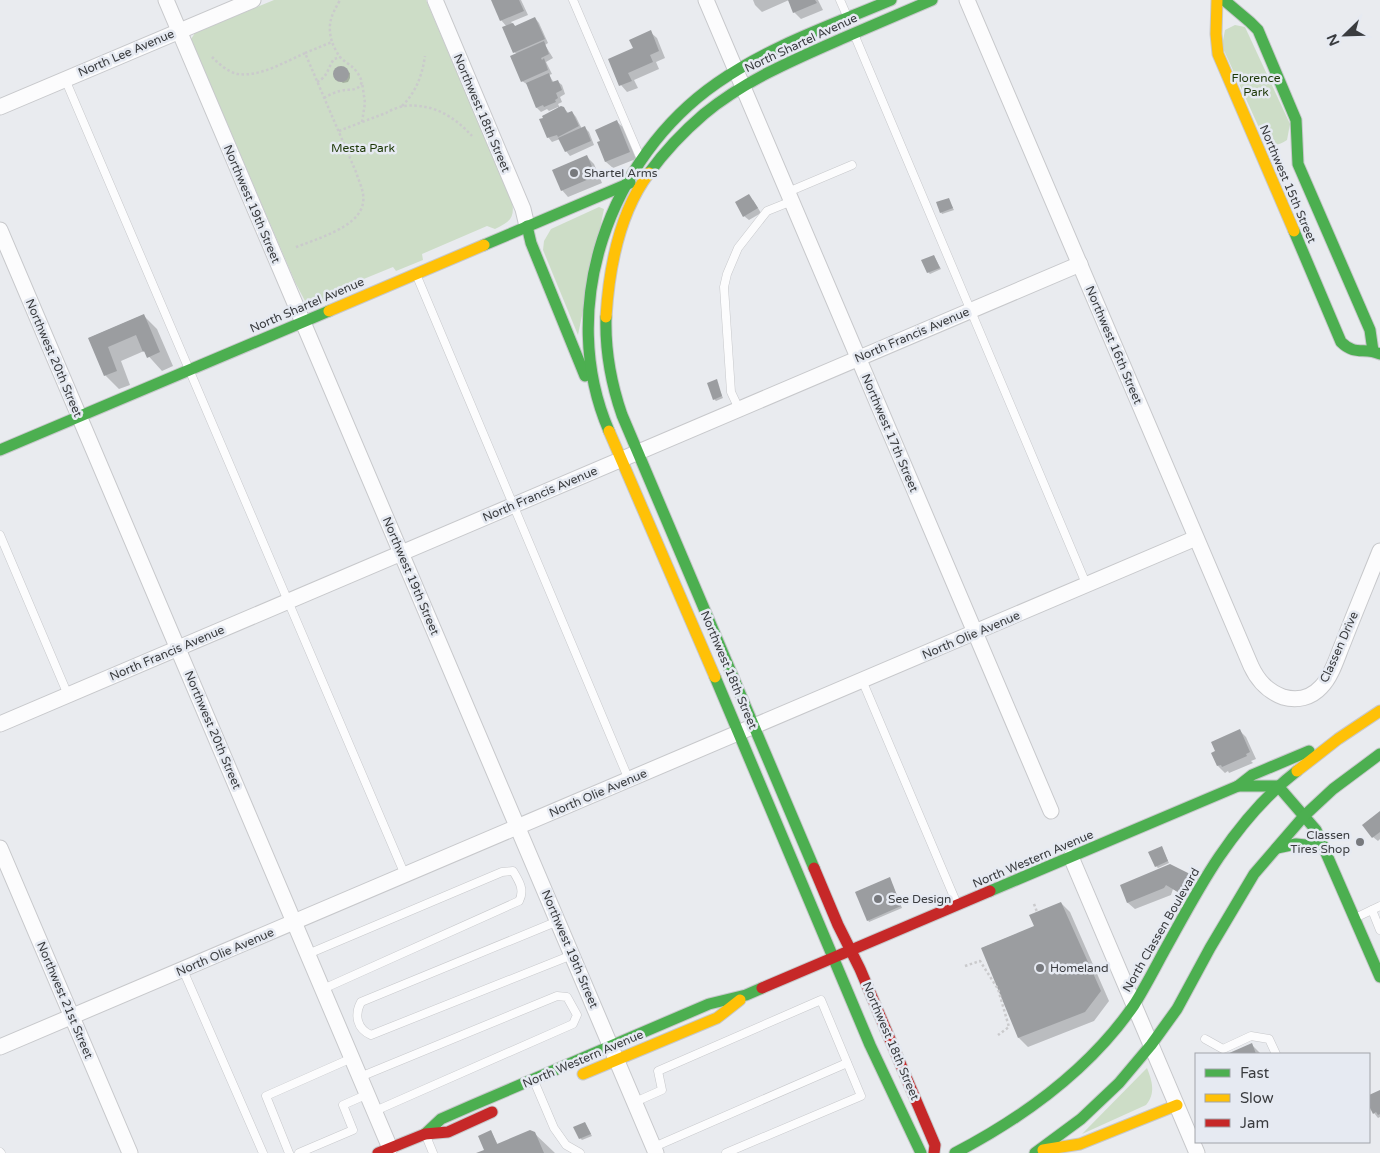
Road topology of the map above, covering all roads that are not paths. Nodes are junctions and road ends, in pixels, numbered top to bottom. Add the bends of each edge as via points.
1 (166, 0) edge
2 (253, 0) edge
3 (435, 0) edge
4 (572, 0) edge
5 (706, 0) edge
6 (840, 0) edge
7 (891, 0) edge
8 (932, 0) edge
9 (967, 0) edge
10 (1217, 0) edge
11 (1224, 0) edge
12 (848, 18) junction
13 (179, 31) junction
14 (854, 33) junction
15 (736, 70) junction
16 (65, 80) junction
17 (742, 86) junction
18 (0, 107) edge
19 (640, 160) junction
20 (852, 165) dead end
21 (647, 176) junction
22 (624, 185) junction
23 (790, 197) junction
24 (527, 226) junction
25 (0, 230) edge
26 (1080, 264) junction
27 (416, 274) junction
28 (972, 310) junction
29 (303, 322) junction
30 (1377, 352) edge
31 (858, 358) junction
32 (189, 370) junction
33 (739, 409) junction
34 (600, 410) junction
35 (79, 416) junction
36 (0, 450) edge
37 (637, 452) junction
38 (622, 459) junction
39 (514, 506) junction
40 (0, 535) edge
41 (1196, 538) junction
42 (1380, 550) edge
43 (402, 554) junction
44 (1087, 586) junction
45 (288, 602) junction
46 (974, 633) junction
47 (178, 649) junction
48 (862, 680) junction
49 (1266, 688) joint
50 (68, 695) junction
51 (1380, 711) edge
52 (0, 724) edge
53 (753, 727) junction
54 (739, 733) junction
55 (1338, 739) junction
56 (1380, 754) edge
57 (628, 780) junction
58 (1238, 786) junction
59 (1278, 786) junction
60 (1051, 811) dead end
61 (1304, 816) junction
62 (518, 826) junction
63 (1324, 847) junction
64 (0, 848) edge
65 (1277, 848) junction
66 (1071, 857) junction
67 (405, 875) junction
68 (958, 906) junction
69 (1380, 906) edge
70 (1372, 910) junction
71 (1355, 918) junction
72 (558, 921) junction
73 (295, 923) junction
74 (1380, 930) edge
75 (852, 951) junction
76 (308, 954) junction
77 (572, 955) junction
78 (834, 958) junction
79 (183, 970) junction
80 (1380, 977) edge
81 (323, 989) junction
82 (1134, 1004) junction
83 (72, 1017) junction
84 (890, 1037) junction
85 (1205, 1039) dead end
86 (870, 1045) junction
87 (1151, 1045) junction
88 (0, 1048) edge
89 (614, 1053) junction
90 (1276, 1053) edge
91 (352, 1058) junction
92 (847, 1063) junction
93 (360, 1076) junction
94 (575, 1077) dead end
95 (533, 1080) junction
96 (368, 1094) junction
97 (635, 1102) junction
98 (1177, 1105) junction
99 (505, 1107) dead end
100 (375, 1110) junction
101 (425, 1134) junction
102 (384, 1150) edge
103 (655, 1150) edge
104 (1037, 1152) edge
105 (130, 1153) edge
106 (263, 1153) edge
107 (289, 1153) edge
108 (299, 1153) edge
109 (433, 1153) edge
110 (580, 1153) edge
111 (726, 1153) edge
112 (921, 1153) edge
113 (934, 1153) edge
114 (955, 1153) edge
115 (1197, 1153) edge

1 - 13 street, Northwest 19th Street
2 - 13 street, North Lee Avenue
3 - 24 street, Northwest 18th Street via 523,209
4 - 19 lane
5 - 15 street, Northwest 17th Street
6 - 12 lane
7 - 12 street, North Shartel Avenue
8 - 14 street, North Shartel Avenue
9 - 26 street, Northwest 16th Street
10 - 30 street, Northwest 15th Street via 1215,38 1218,54 1267,158 1341,342 1355,352
11 - 30 street, Northwest 15th Street via 1258,30 1296,120 1298,133 1291,148
12 - 14 lane
12 - 15 street, North Shartel Avenue
13 - 16 street, North Lee Avenue
13 - 29 street, Northwest 19th Street
14 - 17 street, North Shartel Avenue
14 - 28 lane
15 - 17 street, Northwest 17th Street
15 - 19 street, North Shartel Avenue via 687,106
16 - 18 street, North Lee Avenue
16 - 32 lane
17 - 21 street, North Shartel Avenue via 685,130
17 - 23 street, Northwest 17th Street
19 - 21 lane
19 - 22 street, North Shartel Avenue
20 - 23 lane
21 - 22 street, North Shartel Avenue
21 - 37 street, Northwest 18th Street via 632,203 617,247 608,282 605,315 607,357 613,388
22 - 24 street, North Shartel Avenue
22 - 34 street, Northwest 18th Street via 597,257 589,310 590,364
23 - 31 street, Northwest 17th Street
23 - 33 lane via 767,211 738,248 727,274 724,287 731,392
24 - 27 street, North Shartel Avenue
24 - 34 street via 531,243
25 - 35 street, Northwest 20th Street
26 - 28 street, North Francis Avenue
26 - 41 street, Northwest 16th Street
27 - 29 street, North Shartel Avenue
27 - 39 lane
28 - 31 street, North Francis Avenue
28 - 44 lane
29 - 32 street, North Shartel Avenue
29 - 43 street, Northwest 19th Street
31 - 33 street, North Francis Avenue
31 - 46 street, Northwest 17th Street
32 - 35 street, North Shartel Avenue
32 - 45 lane
33 - 37 street, North Francis Avenue
34 - 38 street, Northwest 18th Street
35 - 36 street, North Shartel Avenue
35 - 47 street, Northwest 20th Street
37 - 38 street, North Francis Avenue
37 - 53 street, Northwest 18th Street
38 - 39 street, North Francis Avenue
38 - 54 street, Northwest 18th Street
39 - 43 street, North Francis Avenue
39 - 57 lane
40 - 50 lane
41 - 44 street, North Olie Avenue
41 - 49 street, Northwest 16th Street via 1251,666
42 - 49 street, Classen Drive via 1325,682 1313,694 1297,699 1280,696
43 - 45 street, North Francis Avenue
43 - 62 street, Northwest 19th Street
44 - 46 street, North Olie Avenue
45 - 47 street, North Francis Avenue
45 - 67 lane
46 - 48 street, North Olie Avenue
46 - 60 street, Northwest 17th Street
47 - 50 street, North Francis Avenue
47 - 73 street, Northwest 20th Street
48 - 53 street, North Olie Avenue
48 - 68 lane
50 - 52 street, North Francis Avenue
51 - 55 street, North Classen Boulevard
53 - 54 street, North Olie Avenue
53 - 75 street, Northwest 18th Street
54 - 57 street, North Olie Avenue
54 - 78 street, Northwest 18th Street
55 - 58 street via 1252,775
55 - 59 street, North Classen Boulevard
56 - 61 street via 1333,789
57 - 62 street, North Olie Avenue
58 - 59 street, North Western Avenue
58 - 66 street, North Western Avenue
59 - 61 street
59 - 82 street, North Classen Boulevard via 1218,858
61 - 63 street
61 - 65 street
62 - 67 street, North Olie Avenue
62 - 72 street, Northwest 19th Street
63 - 65 street via 1296,844
63 - 71 street
64 - 83 street, Northwest 21st Street
65 - 87 street via 1254,874 1177,1009
66 - 68 street, North Western Avenue
66 - 82 street
67 - 73 street, North Olie Avenue
68 - 75 street, North Western Avenue
69 - 70 lane
70 - 71 lane
70 - 74 lane
71 - 80 street
72 - 77 street, Northwest 19th Street
72 - 77 lane via 361,1002 356,1010 358,1021 364,1032 371,1035
73 - 76 street, Northwest 20th Street
73 - 79 street, North Olie Avenue
75 - 78 street, North Western Avenue
75 - 84 street, Northwest 18th Street
76 - 81 street, Northwest 20th Street
76 - 81 lane via 502,872 513,871 520,882 523,894 520,901
77 - 89 street, Northwest 19th Street
78 - 86 street, Northwest 18th Street
78 - 89 street, North Western Avenue via 746,995 708,1004
79 - 83 street, North Olie Avenue
79 - 106 lane
81 - 91 street, Northwest 20th Street
82 - 87 street
82 - 114 street, North Classen Boulevard via 1086,1061 1060,1086 1008,1125
83 - 88 street, North Olie Avenue
83 - 105 street, Northwest 21st Street
84 - 86 street
84 - 113 street, Northwest 18th Street via 935,1145
85 - 90 lane via 1223,1049 1252,1036 1269,1039
86 - 112 street, Northwest 18th Street
87 - 98 street
87 - 104 street via 1119,1083 1081,1119
89 - 94 street, North Western Avenue
89 - 95 street, North Western Avenue
89 - 97 street, Northwest 19th Street
91 - 93 street, Northwest 20th Street
91 - 107 lane via 266,1096
92 - 97 lane via 821,1000 658,1071 662,1090
92 - 103 lane
92 - 111 lane via 861,1096
93 - 96 street, Northwest 20th Street
93 - 100 lane via 557,996 567,997 577,1016 573,1024
95 - 101 street, North Western Avenue via 440,1119
95 - 110 lane via 554,1128 566,1144
96 - 100 street, Northwest 20th Street
96 - 108 lane via 343,1105 353,1130
97 - 103 street, Northwest 19th Street
98 - 104 street via 1080,1144
98 - 115 street
99 - 101 street, North Western Avenue via 448,1132
100 - 102 street, Northwest 20th Street
101 - 102 street, North Western Avenue
101 - 109 lane

